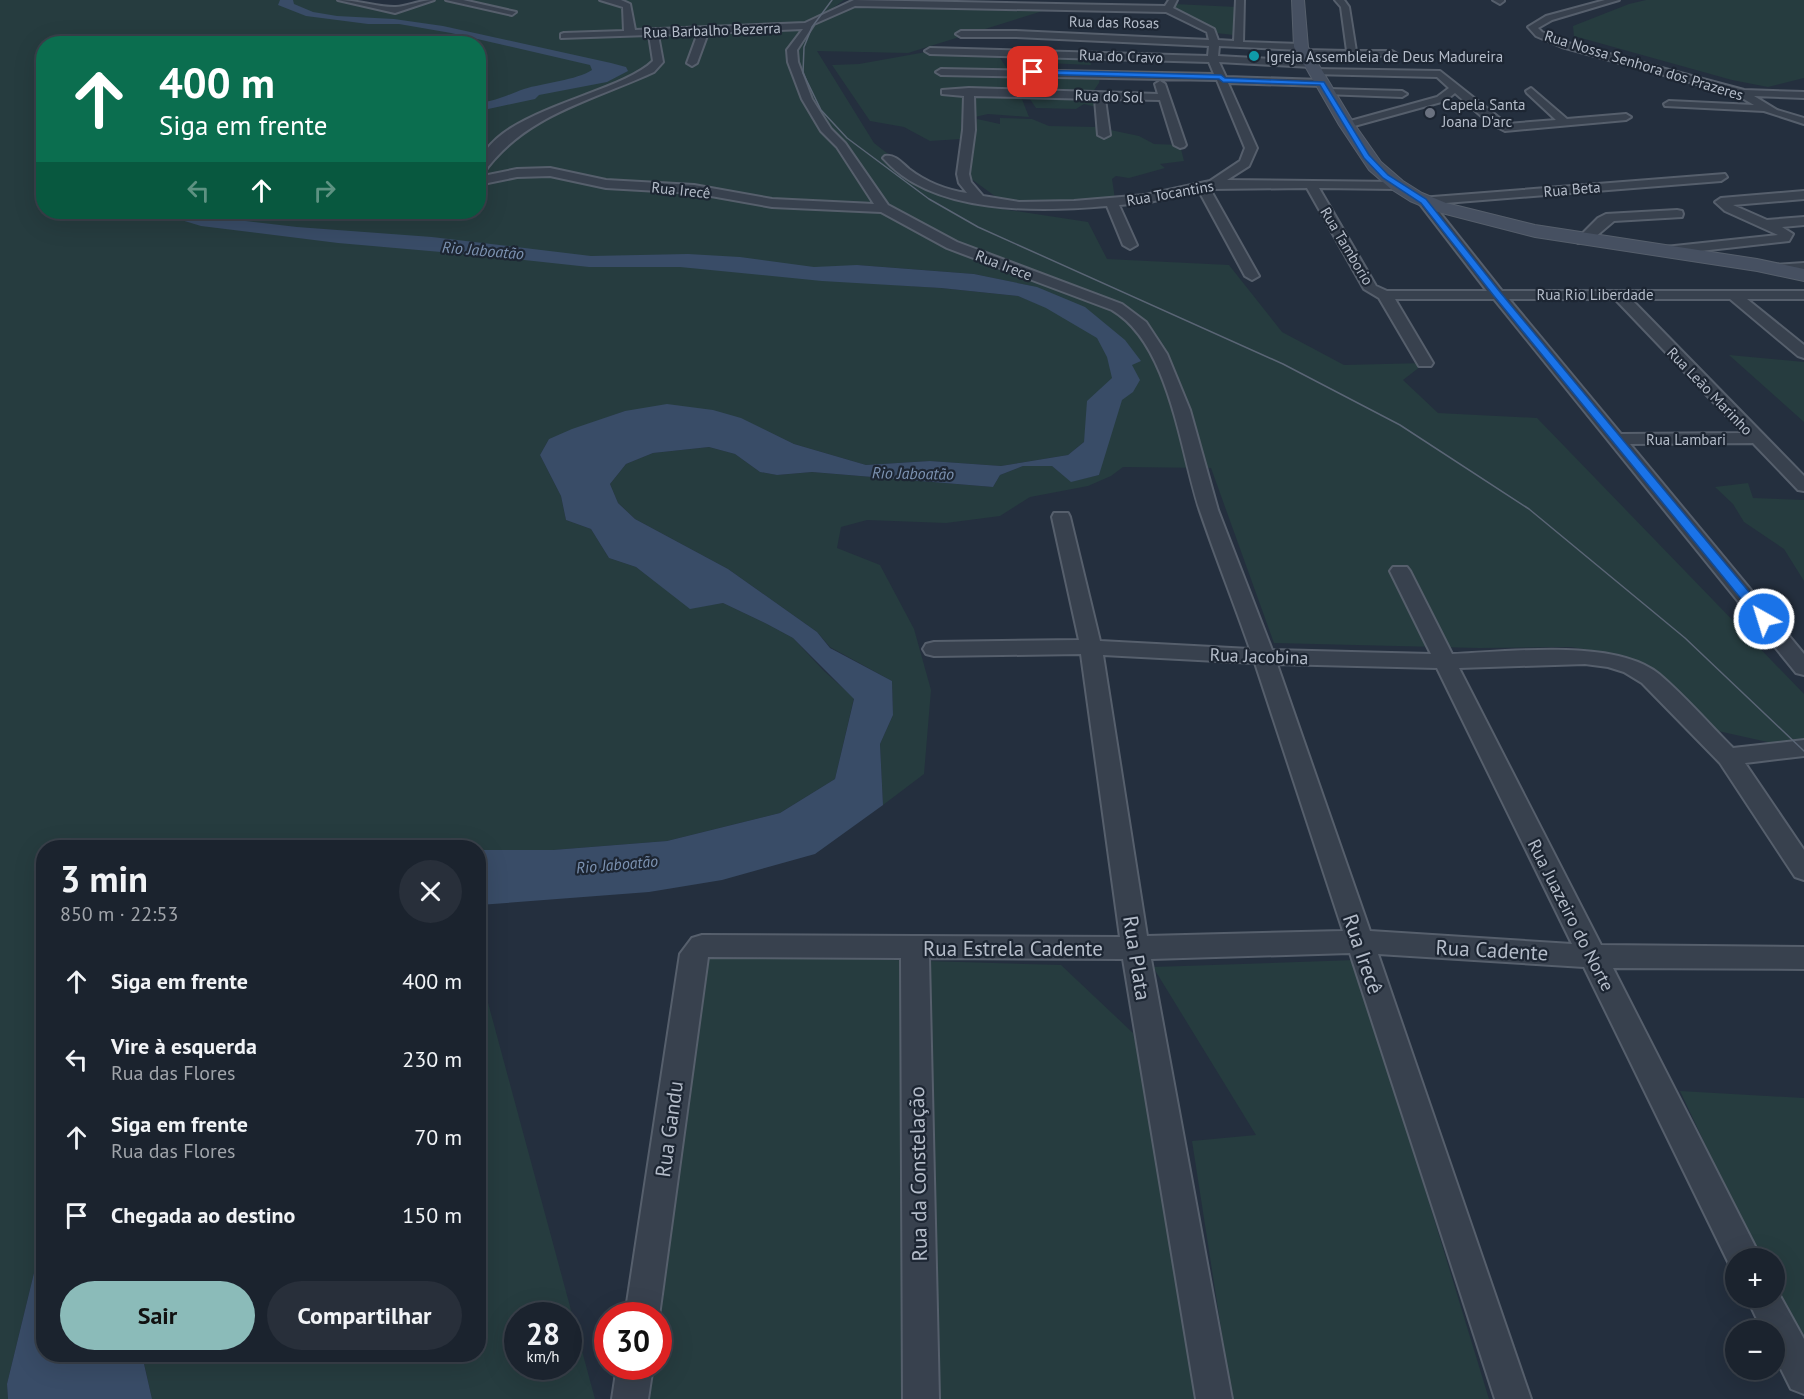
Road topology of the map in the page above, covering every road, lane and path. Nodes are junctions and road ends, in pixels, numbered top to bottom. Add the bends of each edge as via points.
1 (342, 0) edge
2 (430, 0) edge
3 (450, 0) edge
4 (604, 0) edge
5 (1240, 0) edge
6 (1298, 0) edge
7 (1339, 0) edge
8 (1615, 0) edge
9 (858, 2) edge
10 (1075, 4) edge
11 (1171, 4) edge
12 (512, 12) dead end
13 (1037, 18) dead end
14 (1176, 23) dead end
15 (1197, 24) junction
16 (810, 26) junction
17 (704, 30) junction
18 (1019, 30) junction
19 (653, 32) junction
20 (633, 33) junction
21 (962, 34) dead end
22 (564, 36) dead end
23 (1213, 38) junction
24 (1239, 42) junction
25 (930, 51) dead end
26 (1017, 52) junction
27 (1352, 53) junction
28 (1392, 54) dead end
29 (1213, 59) junction
30 (692, 63) dead end
31 (1314, 68) junction
32 (941, 72) dead end
33 (1012, 72) junction
34 (1158, 77) junction
35 (1222, 79) junction
36 (1454, 88) junction
37 (969, 91) junction
38 (1532, 91) dead end
39 (946, 92) dead end
40 (1018, 92) junction
41 (1741, 93) junction
42 (1402, 94) dead end
43 (1804, 95) edge
44 (1100, 96) junction
45 (1164, 97) junction
46 (1669, 104) dead end
47 (1768, 109) junction
48 (1626, 117) dead end
49 (1804, 121) edge
50 (1565, 123) junction
51 (1347, 125) junction
52 (1104, 135) dead end
53 (1180, 145) dead end
54 (889, 158) dead end
55 (486, 160) edge
56 (1720, 177) dead end
57 (486, 179) edge
58 (1311, 185) junction
59 (1397, 185) junction
60 (1208, 186) junction
61 (1804, 195) edge
62 (979, 199) junction
63 (1424, 201) junction
64 (1112, 202) junction
65 (884, 208) junction
66 (1677, 214) dead end
67 (1804, 221) edge
68 (1764, 224) junction
69 (1583, 240) junction
70 (1130, 245) dead end
71 (1665, 251) junction
72 (1804, 267) edge
73 (1774, 269) junction
74 (1804, 275) edge
75 (1252, 276) dead end
76 (1497, 294) junction
77 (1618, 294) junction
78 (1732, 294) junction
79 (1385, 295) junction
80 (1804, 295) edge
81 (1804, 353) edge
82 (1425, 363) dead end
83 (1755, 438) junction
84 (1617, 439) junction
85 (1804, 486) edge
86 (1209, 510) joint
87 (1061, 517) dead end
88 (1400, 571) dead end
89 (1092, 647) junction
90 (934, 649) dead end
91 (1264, 657) junction
92 (1801, 659) edge
93 (1443, 661) junction
94 (1804, 748) edge
95 (1728, 757) junction
96 (1804, 870) edge
97 (1360, 942) junction
98 (702, 946) joint
99 (915, 948) junction
100 (1135, 948) junction
101 (1591, 956) junction
102 (1804, 958) edge
103 (1739, 1248) edge
104 (644, 1302) edge
105 (1769, 1308) edge
106 (1804, 1376) edge
107 (632, 1380) edge
108 (630, 1399) edge
109 (921, 1399) edge
110 (1214, 1399) edge
111 (1513, 1399) edge

1 - 2 street via 399,10
3 - 12 street
4 - 20 street, Rua Barbalho Bezerra via 627,6 629,31
5 - 24 street
6 - 31 main road
7 - 27 street via 1345,7
8 - 41 street, Rua Nossa Senhora dos Prazeres via 1549,18 1533,27 1539,34 1565,45
9 - 10 street
9 - 16 street via 826,14
10 - 11 street
10 - 13 street
11 - 15 street
14 - 15 street, Rua das Rosas
15 - 23 street
16 - 17 street, Rua Barbalho Bezerra
16 - 65 street, Rua Irece via 792,50 807,99
17 - 19 street, Rua Barbalho Bezerra
17 - 30 street
18 - 21 street
18 - 23 street
18 - 26 street
19 - 20 street, Rua Barbalho Bezerra
19 - 55 street via 658,62 650,70 525,125
20 - 22 street
23 - 24 street
23 - 29 street
24 - 31 street
25 - 26 street, Rua do Cravo
26 - 29 street, Rua do Cravo
26 - 33 street
27 - 28 street
27 - 31 street
29 - 31 street, Rua do Cravo
29 - 35 street
31 - 35 street
31 - 36 street via 1440,74
31 - 42 street
31 - 51 main road
32 - 33 street
33 - 34 street
33 - 40 street
34 - 35 street
34 - 45 street
35 - 60 street via 1251,152 1240,168
36 - 50 street via 1505,128
36 - 51 street via 1441,99
37 - 39 street, Rua do Sol
37 - 40 street, Rua do Sol
37 - 62 street via 963,174 965,183
38 - 50 street
40 - 44 street, Rua do Sol
41 - 43 street
41 - 47 street, Rua Nossa Senhora dos Prazeres
44 - 45 street, Rua do Sol
44 - 52 street
45 - 53 street
46 - 47 street
47 - 49 street, Rua Nossa Senhora dos Prazeres
48 - 50 street
51 - 59 main road via 1366,156
54 - 62 street, Rua Tocantins via 911,176 943,193
56 - 63 street, Rua Beta
57 - 65 street, Rua Irecê via 550,172 606,184 694,189 772,203
58 - 59 street, Rua Tocantins
58 - 60 street, Rua Tocantins
58 - 79 street, Rua Tamborio via 1371,289
59 - 63 main road
60 - 64 street, Rua Tocantins
60 - 75 street
61 - 68 street via 1721,201 1723,206
62 - 64 street, Rua Tocantins via 1019,206
63 - 69 main road
63 - 76 street
64 - 70 street
65 - 86 street, Rua Irece via 952,245 1129,314 1159,354 1182,410
66 - 69 street via 1611,217
67 - 68 street
68 - 71 street via 1786,236
69 - 71 main road
71 - 73 main road
72 - 73 street
73 - 74 main road
76 - 77 street, Rua Rio Liberdade
76 - 79 street, Rua Rio Liberdade
76 - 84 street
77 - 78 street, Rua Rio Liberdade
77 - 83 street, Rua Leão Marinho
78 - 80 street, Rua Rio Liberdade
78 - 81 street
79 - 82 street, Rua Tamborio
83 - 84 street, Rua Lambari
83 - 85 street, Rua Leão Marinho
84 - 92 street
86 - 91 street, Rua Irecê
87 - 89 street, Rua Plata
88 - 93 street, Rua Juazeiro do Norte
89 - 90 street, Rua Jacobina
89 - 91 street, Rua Jacobina
89 - 100 street, Rua Plata
91 - 93 street, Rua Jacobina
91 - 97 street, Rua Irecê
93 - 95 street, Rua Jacobina via 1585,657 1610,660 1650,678
93 - 101 street, Rua Juazeiro do Norte
94 - 95 street
95 - 96 street, Rua Jacobina
97 - 100 street, Rua Estrela Cadente
97 - 101 street, Rua Cadente
97 - 111 street, Rua Irecê
98 - 99 street, Rua Estrela Cadente
98 - 104 street, Rua Gandu via 694,954
99 - 100 street, Rua Estrela Cadente
99 - 109 street, Rua da Constelação
100 - 110 street, Rua Plata
101 - 102 street, Rua Cadente
101 - 103 street, Rua Juazeiro do Norte
105 - 106 street
107 - 108 street

